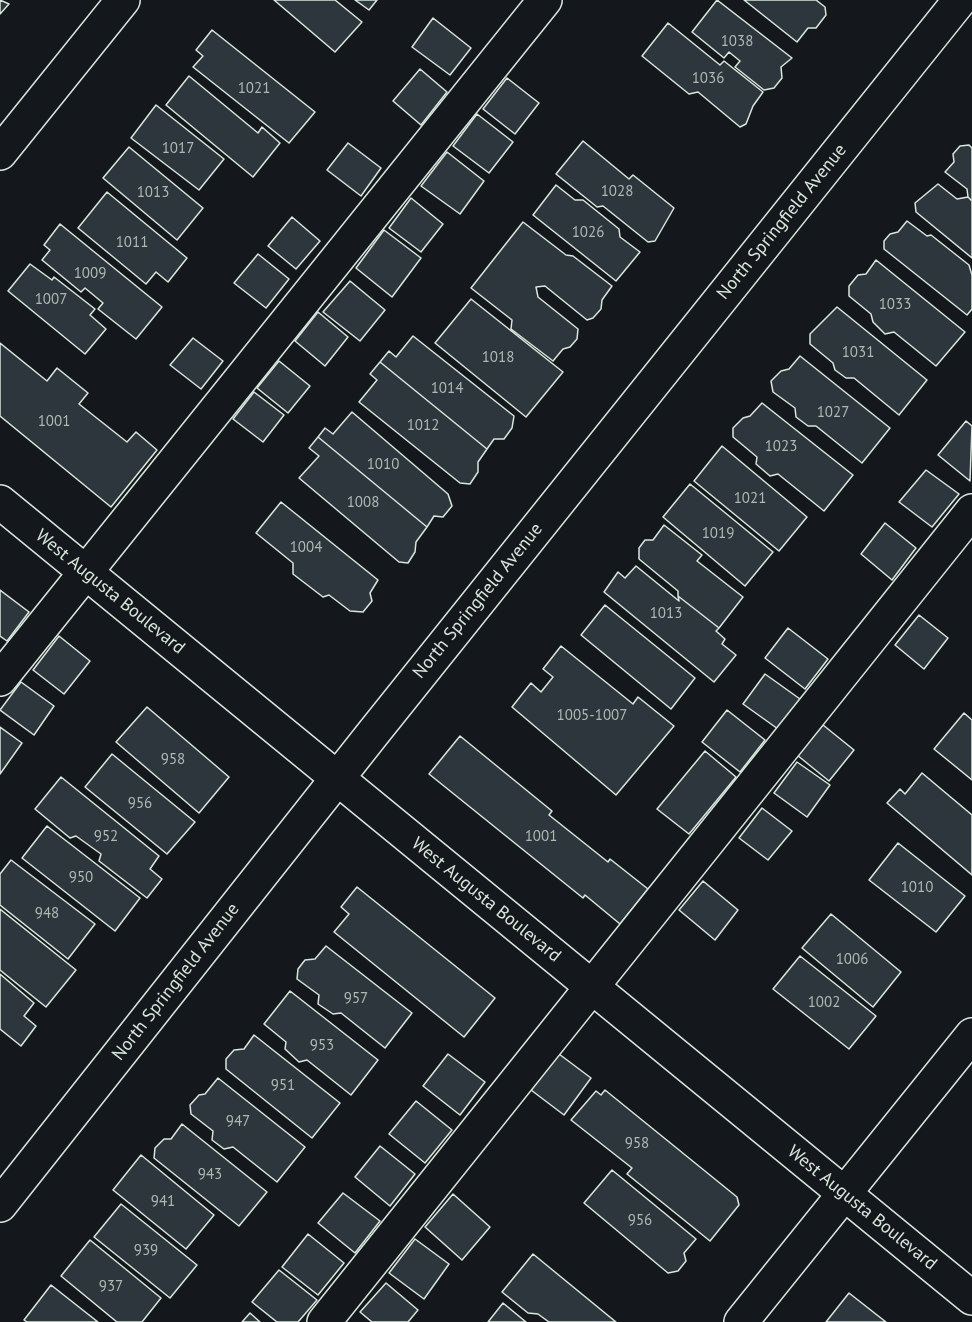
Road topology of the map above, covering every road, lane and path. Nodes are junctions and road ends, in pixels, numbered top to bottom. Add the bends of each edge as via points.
1 (123, 0) edge
2 (545, 0) edge
3 (960, 0) edge
4 (0, 153) edge
5 (0, 502) edge
6 (972, 511) edge
7 (86, 572) junction
8 (0, 679) edge
9 (337, 778) junction
10 (592, 987) junction
11 (972, 1035) edge
12 (844, 1194) junction
13 (0, 1205) edge
14 (972, 1298) edge
15 (324, 1322) edge
16 (741, 1322) edge

1 - 4 street
2 - 7 street
3 - 9 street, North Springfield Avenue
5 - 7 street, West Augusta Boulevard
6 - 10 street
7 - 8 street
7 - 9 street, West Augusta Boulevard
9 - 10 street, West Augusta Boulevard
9 - 13 street, North Springfield Avenue
10 - 12 street, West Augusta Boulevard
10 - 15 street
11 - 12 street
12 - 14 street, West Augusta Boulevard
12 - 16 street

